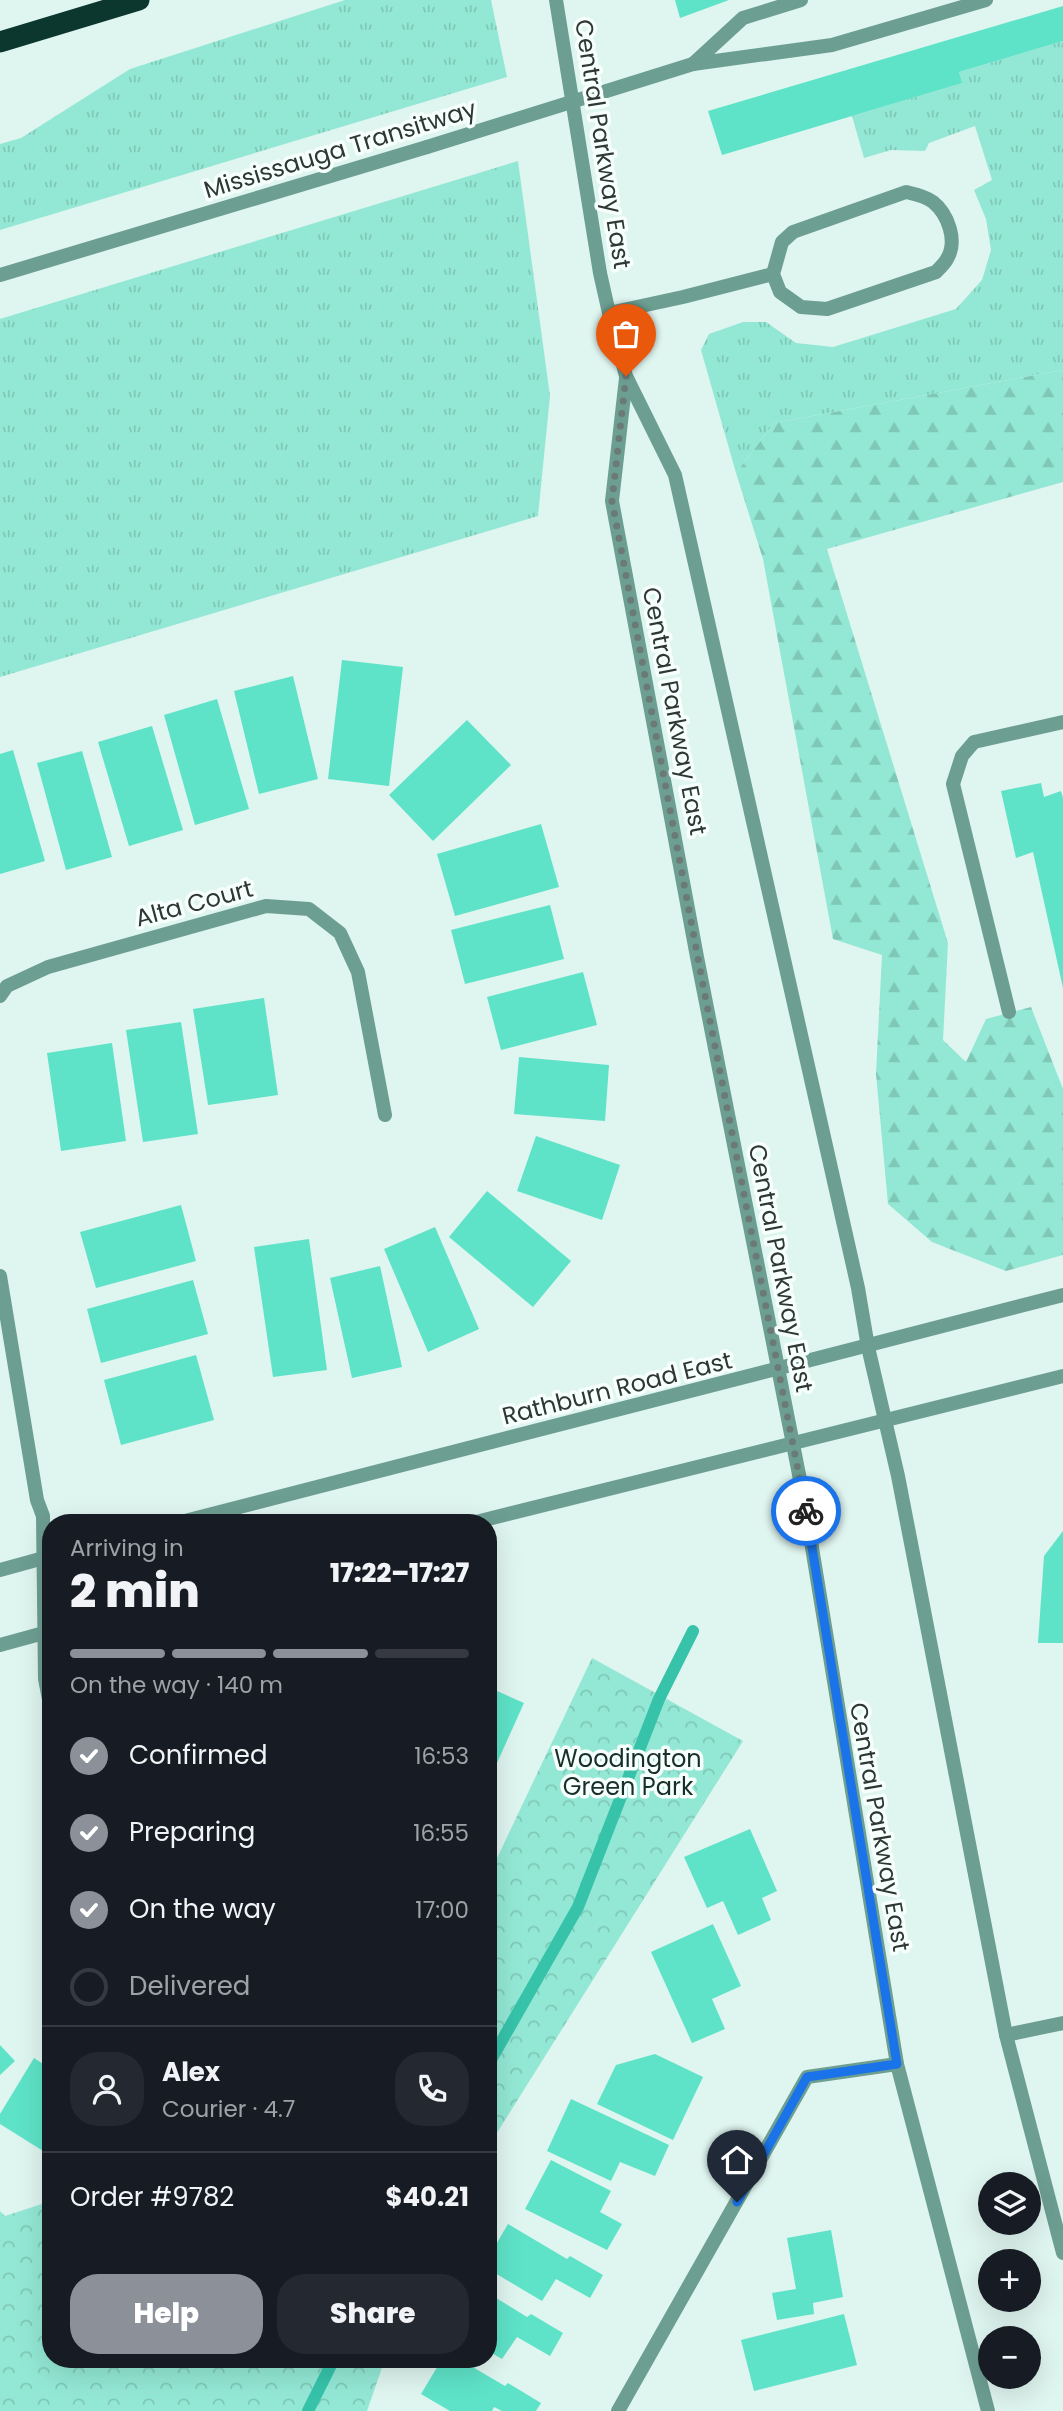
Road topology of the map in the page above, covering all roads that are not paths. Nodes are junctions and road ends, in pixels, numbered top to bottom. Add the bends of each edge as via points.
1 (139, 0) edge
2 (556, 0) edge
3 (802, 0) edge
4 (986, 0) edge
5 (0, 42) edge
6 (693, 64) junction
7 (773, 274) junction
8 (0, 275) edge
9 (609, 313) junction
10 (626, 376) junction
11 (1063, 722) edge
12 (0, 996) edge
13 (1009, 1012) dead end
14 (385, 1115) dead end
15 (0, 1276) edge
16 (1063, 1295) edge
17 (868, 1347) junction
18 (779, 1370) junction
19 (1063, 1376) edge
20 (885, 1420) junction
21 (792, 1443) junction
22 (42, 1514) edge
23 (212, 1514) edge
24 (497, 1517) edge
25 (42, 1558) edge
26 (0, 1570) edge
27 (42, 1634) edge
28 (0, 1645) edge
29 (1063, 2023) edge
30 (1006, 2035) junction
31 (897, 2064) junction
32 (1063, 2253) edge
33 (618, 2411) edge
34 (988, 2411) edge

1 - 5 highway
2 - 9 street, Central Parkway East
3 - 6 street, Mississauga Transitway via 743,18
4 - 6 street, Mississauga Transitway via 832,45
6 - 8 street, Mississauga Transitway, bridge
7 - 7 street via 780,292 801,307 827,309 936,272 948,257 953,239 943,213 932,201 906,192 793,232 782,242
7 - 9 street
9 - 10 street, Central Parkway East
10 - 17 street, Central Parkway East via 675,475
10 - 18 street, Central Parkway East via 612,501
11 - 13 street via 974,743 962,756 953,784
12 - 14 street, Alta Court via 7,986 48,967 266,906 309,909 340,933 358,972
15 - 22 street
16 - 17 street, Rathburn Road East
17 - 18 street, Rathburn Road East
17 - 20 street, Central Parkway East
18 - 21 street, Central Parkway East
18 - 23 street, Rathburn Road East
19 - 20 street
20 - 21 street
20 - 30 street, Central Parkway East
21 - 24 street
21 - 31 street, Central Parkway East
25 - 26 street
27 - 28 street
29 - 30 street
30 - 32 street, Central Parkway East
31 - 33 street via 807,2077
31 - 34 street, Central Parkway East

